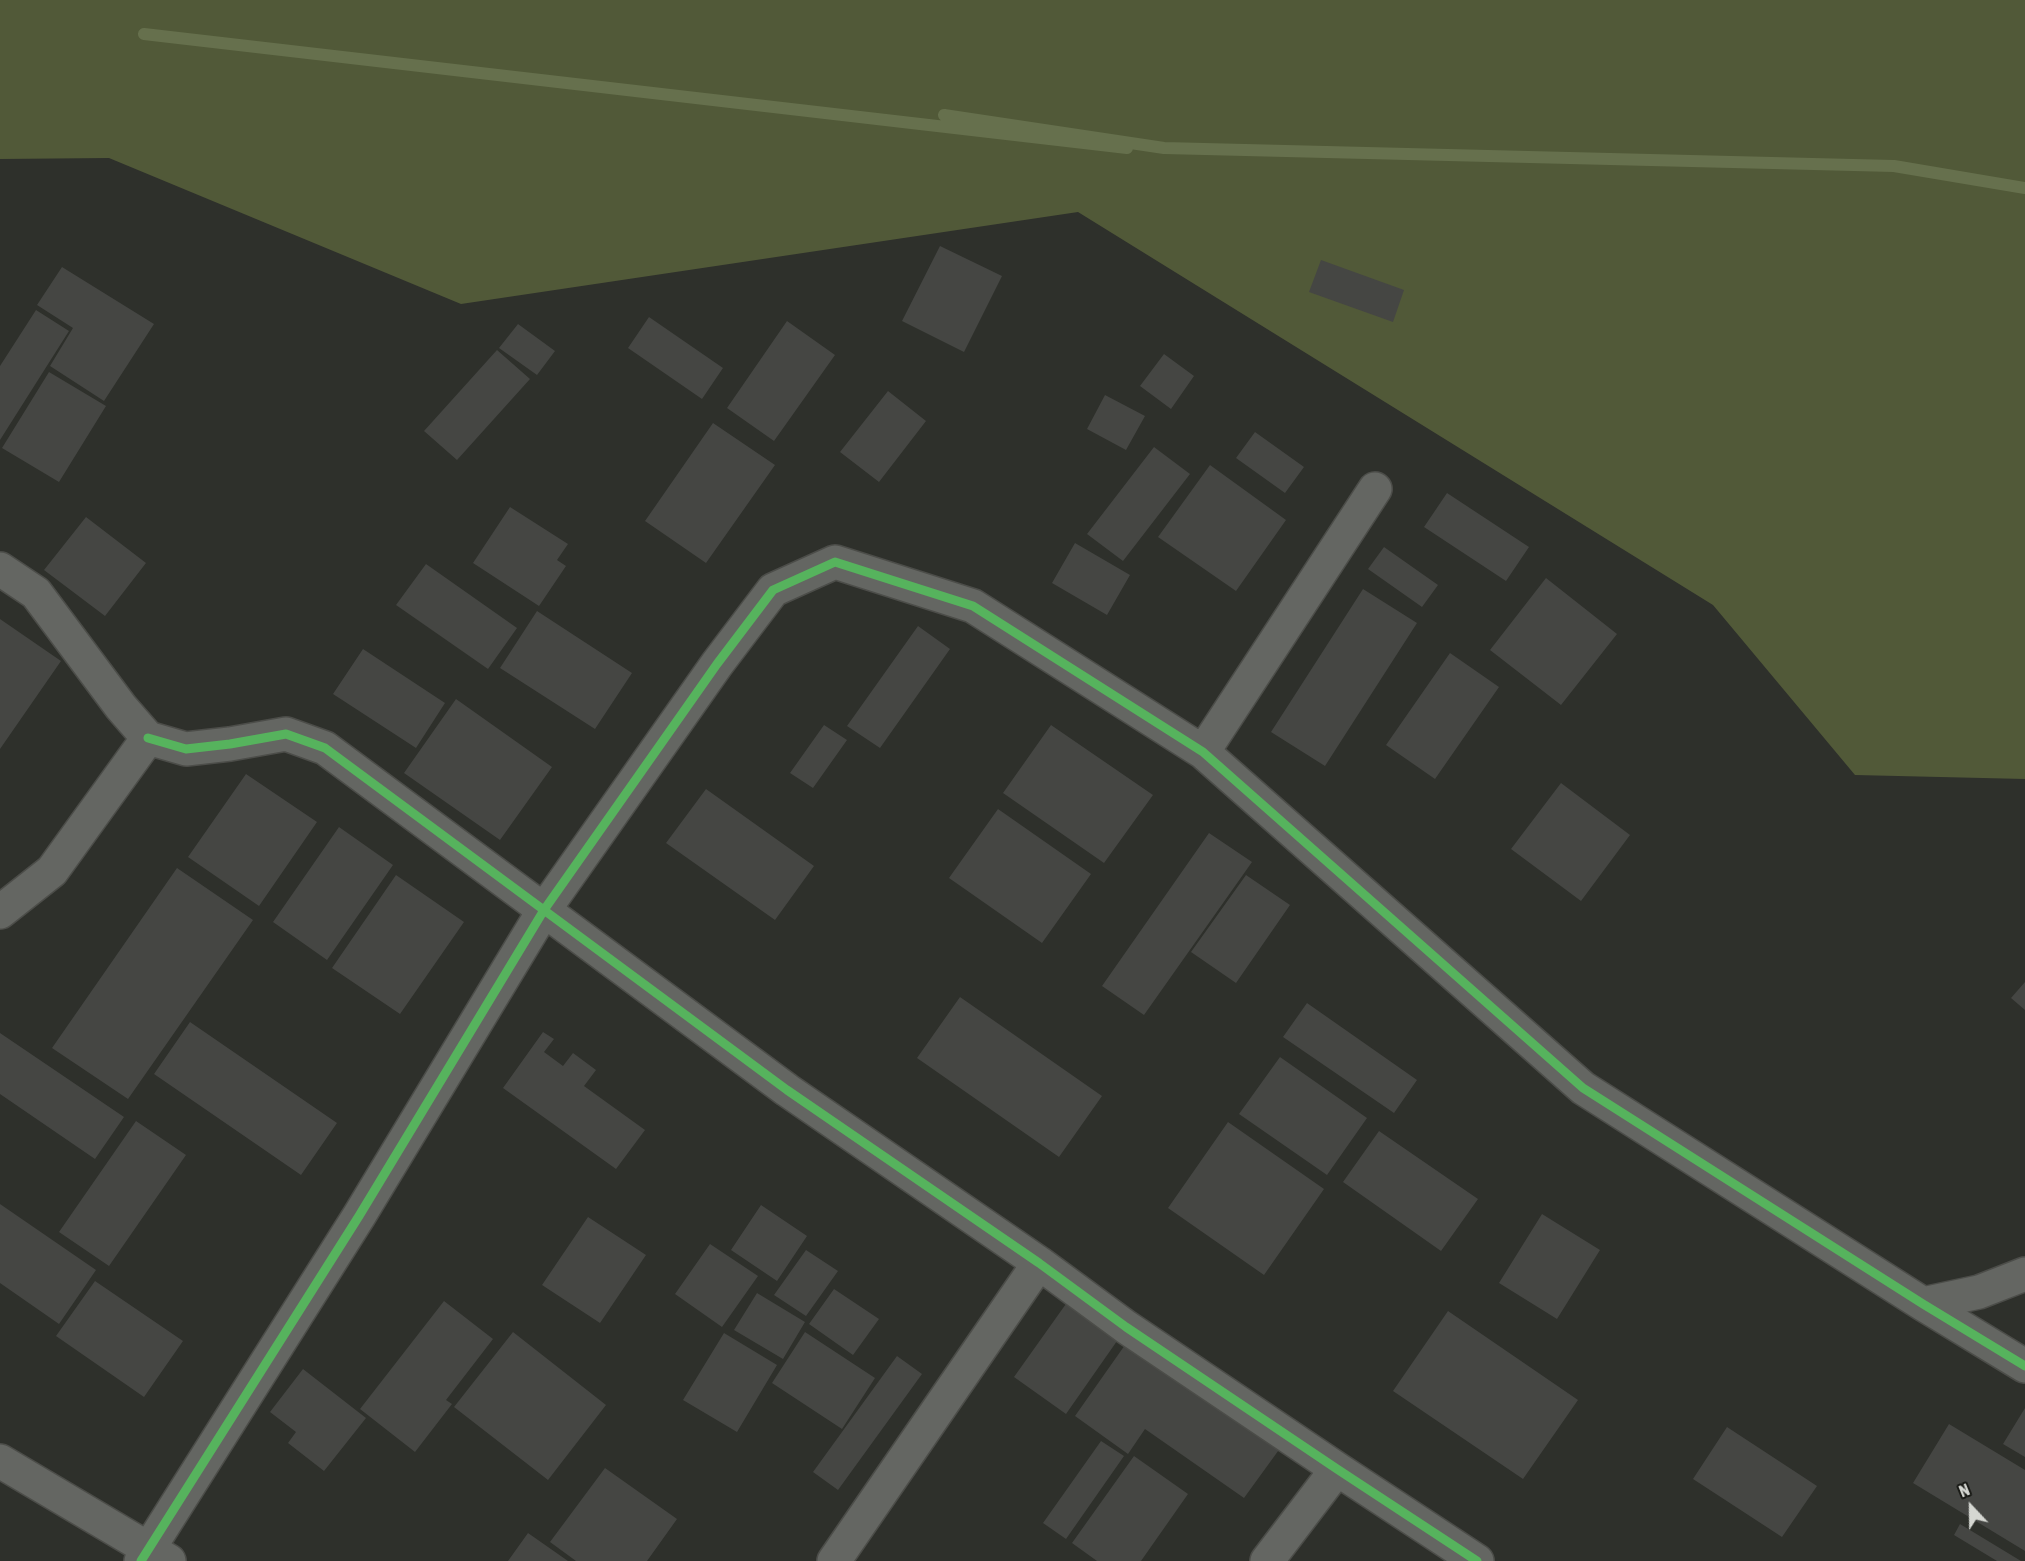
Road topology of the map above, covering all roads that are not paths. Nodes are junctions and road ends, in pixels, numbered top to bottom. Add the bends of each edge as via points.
1 (1375, 489) dead end
2 (0, 569) edge
3 (148, 738) junction
4 (1203, 752) junction
5 (544, 910) junction
6 (0, 912) edge
7 (1038, 1263) junction
8 (2025, 1274) edge
9 (1923, 1304) junction
10 (2025, 1366) edge
11 (0, 1461) edge
12 (1337, 1469) junction
13 (153, 1557) edge
14 (834, 1561) edge
15 (1267, 1561) edge
16 (1477, 1561) edge

1 - 4 street
2 - 3 street via 36,593
3 - 5 street via 186,749 286,734 325,748
3 - 6 street via 52,871
4 - 5 street via 974,606 835,562 773,590
4 - 9 street via 1583,1088
5 - 7 street via 788,1090
5 - 13 street
7 - 12 street
7 - 14 street
8 - 9 street via 1979,1292
9 - 10 street
11 - 13 street
12 - 15 street
12 - 16 street

